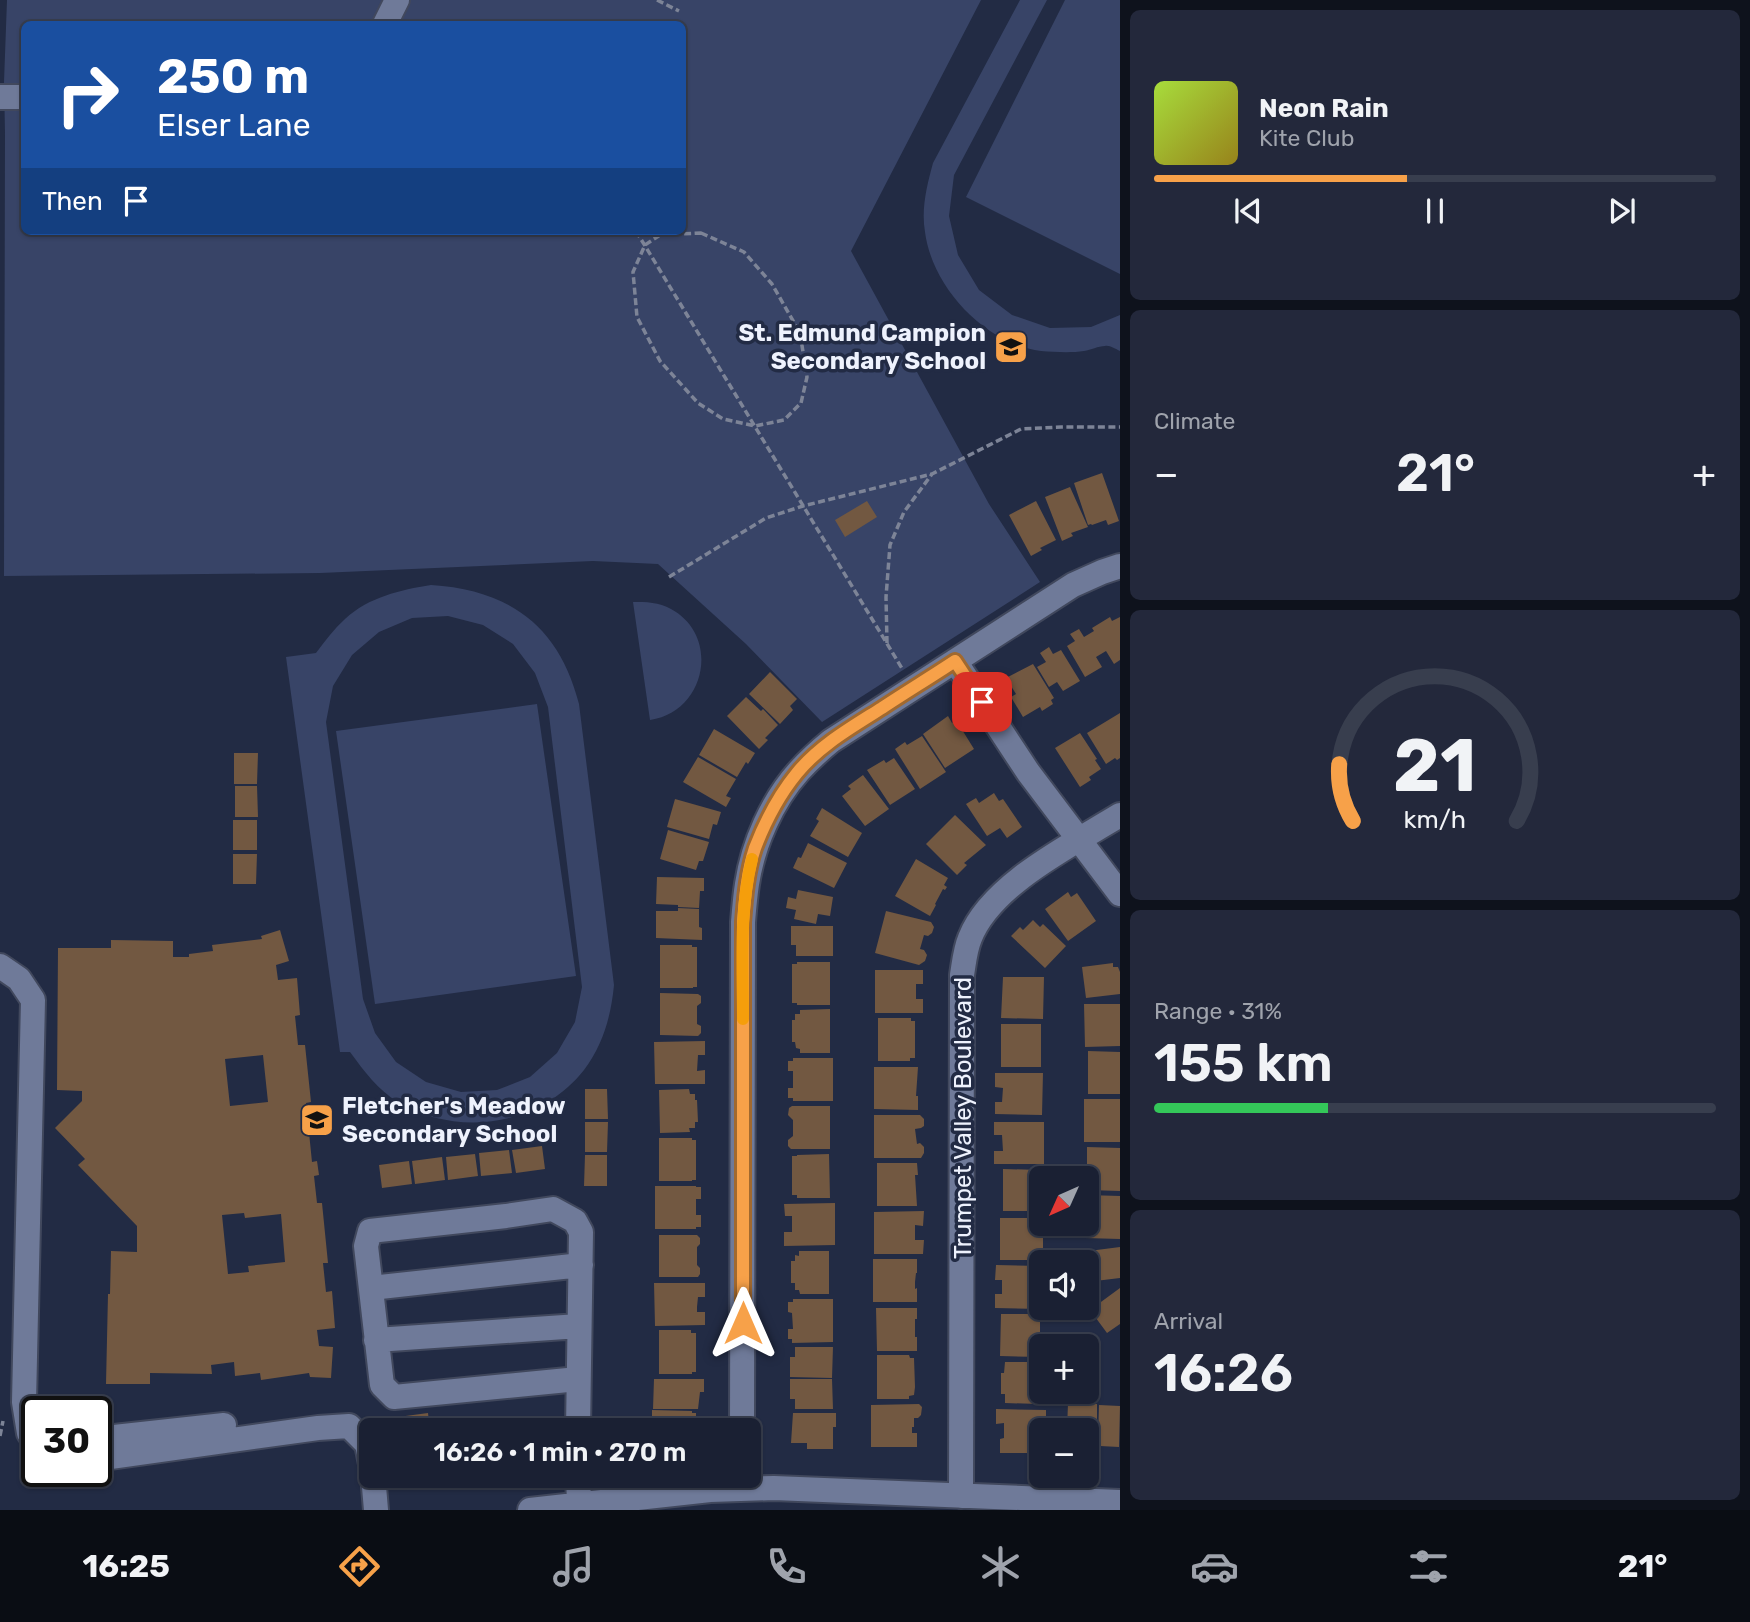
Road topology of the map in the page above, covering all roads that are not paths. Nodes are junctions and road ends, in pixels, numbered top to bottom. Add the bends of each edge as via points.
1 (397, 0) edge
2 (386, 21) edge
3 (0, 97) edge
4 (21, 97) edge
5 (1120, 566) edge
6 (955, 661) junction
7 (1120, 815) edge
8 (1079, 840) junction
9 (1120, 894) edge
10 (0, 966) edge
11 (581, 1265) junction
12 (370, 1288) junction
13 (579, 1326) junction
14 (376, 1340) junction
15 (578, 1380) junction
16 (24, 1396) edge
17 (578, 1418) edge
18 (742, 1418) edge
19 (359, 1436) edge
20 (112, 1437) edge
21 (359, 1440) edge
22 (112, 1457) edge
23 (374, 1488) edge
24 (578, 1488) edge
25 (742, 1492) edge
26 (961, 1496) junction
27 (1120, 1502) edge
28 (579, 1504) junction
29 (376, 1510) edge
30 (530, 1510) edge

1 - 2 street
3 - 4 street
5 - 6 street via 1073,585
6 - 8 street
6 - 18 street via 813,756 786,787 755,850 743,922
7 - 8 street, Trumpet Valley Boulevard
8 - 9 street
8 - 26 street, Trumpet Valley Boulevard via 1006,889 982,917 965,956
10 - 16 street via 19,979 33,1000
11 - 12 street
11 - 12 street via 582,1232 575,1221 553,1209 370,1231 366,1246
11 - 13 street
12 - 14 street
13 - 14 street
13 - 15 street
14 - 15 street via 382,1385 394,1397
15 - 17 street
19 - 20 street via 349,1418 334,1412
21 - 22 street via 349,1426 318,1428
23 - 29 street
24 - 28 street
25 - 26 street via 774,1488
25 - 28 street via 710,1490
26 - 27 street
28 - 30 street

